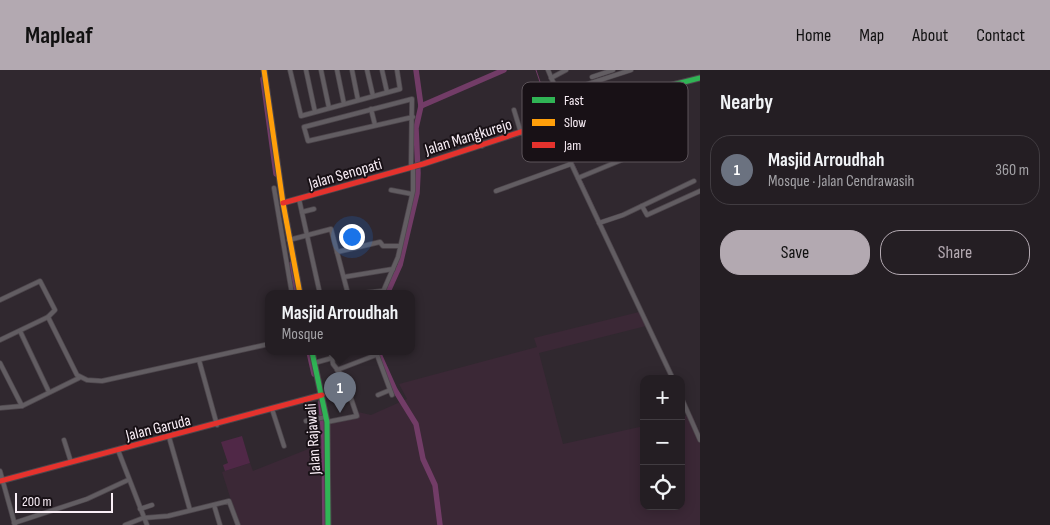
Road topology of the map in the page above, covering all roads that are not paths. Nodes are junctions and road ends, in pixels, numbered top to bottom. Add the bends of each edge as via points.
1 (264, 70) edge
2 (290, 70) edge
3 (306, 70) edge
4 (321, 70) edge
5 (337, 70) edge
6 (352, 70) edge
7 (367, 70) edge
8 (382, 70) edge
9 (397, 70) edge
10 (548, 70) edge
11 (566, 70) edge
12 (613, 70) edge
13 (631, 70) edge
14 (592, 77) dead end
15 (550, 78) junction
16 (700, 78) edge
17 (553, 82) edge
18 (593, 82) edge
19 (683, 82) edge
20 (387, 92) junction
21 (373, 96) junction
22 (358, 100) junction
23 (344, 104) junction
24 (329, 108) junction
25 (371, 109) junction
26 (514, 110) dead end
27 (315, 112) junction
28 (413, 117) junction
29 (375, 125) junction
30 (521, 133) joint
31 (456, 141) dead end
32 (482, 146) junction
33 (618, 162) edge
34 (571, 164) joint
35 (413, 167) junction
36 (580, 178) junction
37 (694, 181) dead end
38 (274, 188) dead end
39 (392, 190) dead end
40 (496, 191) dead end
41 (700, 191) edge
42 (412, 194) junction
43 (299, 199) junction
44 (282, 202) junction
45 (642, 206) junction
46 (314, 209) dead end
47 (302, 212) junction
48 (601, 222) junction
49 (307, 236) junction
50 (289, 240) junction
51 (400, 246) junction
52 (337, 252) junction
53 (393, 269) junction
54 (344, 277) junction
55 (291, 290) edge
56 (299, 290) edge
57 (319, 290) edge
58 (347, 290) edge
59 (383, 290) edge
60 (0, 300) edge
61 (48, 317) junction
62 (20, 331) junction
63 (0, 340) edge
64 (265, 345) edge
65 (313, 355) edge
66 (332, 355) edge
67 (371, 355) edge
68 (377, 355) edge
69 (332, 358) junction
70 (198, 360) junction
71 (0, 363) edge
72 (314, 363) junction
73 (337, 370) junction
74 (670, 375) edge
75 (79, 378) junction
76 (390, 390) junction
77 (49, 392) junction
78 (378, 395) dead end
79 (392, 395) dead end
80 (319, 396) junction
81 (22, 406) junction
82 (685, 407) edge
83 (0, 408) edge
84 (272, 409) junction
85 (324, 418) junction
86 (306, 421) dead end
87 (217, 425) junction
88 (168, 437) junction
89 (64, 440) dead end
90 (700, 440) edge
91 (284, 446) dead end
92 (118, 450) junction
93 (71, 462) junction
94 (0, 471) edge
95 (128, 480) junction
96 (1, 481) edge
97 (214, 505) junction
98 (152, 506) dead end
99 (140, 509) junction
100 (190, 510) junction
101 (144, 518) junction
102 (15, 524) edge
103 (125, 525) edge
104 (147, 525) edge
105 (220, 525) edge
106 (238, 525) edge
107 (328, 525) edge

1 - 44 street
2 - 27 street via 300,115
3 - 27 street
4 - 24 street
5 - 23 street
6 - 22 street
7 - 21 street
8 - 20 street
9 - 20 street via 400,88
10 - 15 street
11 - 15 street
12 - 14 street
13 - 18 street
15 - 17 street
16 - 19 street, Jalan Mangkurejo
20 - 21 street
21 - 22 street
22 - 23 street
23 - 24 street
24 - 27 street
25 - 28 street via 411,99
25 - 29 street
25 - 29 street via 304,126 305,133 308,141
26 - 30 street
28 - 29 street
28 - 35 street
30 - 32 street, Jalan Mangkurejo
31 - 32 street via 476,134
32 - 35 street, Jalan Mangkurejo
33 - 36 street
34 - 36 street
34 - 40 street
35 - 42 street
35 - 43 street, Jalan Senopati
36 - 48 street
37 - 45 street
38 - 55 street
39 - 42 street
41 - 45 street via 647,215
42 - 51 street
43 - 44 street, Jalan Senopati
43 - 47 street
44 - 50 street
45 - 48 street
46 - 47 street
47 - 49 street
48 - 74 street
49 - 50 street
49 - 52 street via 330,229
49 - 57 street
50 - 56 street
51 - 52 street via 383,246 380,242
51 - 53 street
52 - 54 street
53 - 54 street
53 - 59 street
54 - 58 street
60 - 61 street via 40,281 55,310
61 - 62 street
61 - 75 street
62 - 63 street
62 - 77 street
64 - 70 street
65 - 72 street, Jalan Rajawali
66 - 69 street
67 - 73 street
68 - 76 street
69 - 72 street
69 - 73 street
70 - 75 street via 102,381
70 - 87 street
71 - 81 street
72 - 80 street, Jalan Rajawali
73 - 85 street via 344,380 357,417
75 - 77 street
76 - 78 street
76 - 79 street
77 - 81 street
80 - 84 street, Jalan Garuda
80 - 85 street, Jalan Rajawali
81 - 83 street
82 - 90 street
84 - 87 street, Jalan Garuda
84 - 91 street
85 - 86 street
85 - 107 street, Jalan Rajawali
87 - 88 street, Jalan Garuda
88 - 92 street, Jalan Garuda
88 - 100 street
89 - 93 street
92 - 93 street, Jalan Garuda
92 - 95 street
93 - 96 street, Jalan Garuda
94 - 96 street
95 - 99 street
95 - 102 street via 87,499
96 - 102 street
97 - 100 street
97 - 105 street
97 - 106 street via 230,502
98 - 99 street
99 - 101 street
100 - 101 street
101 - 103 street
101 - 104 street

